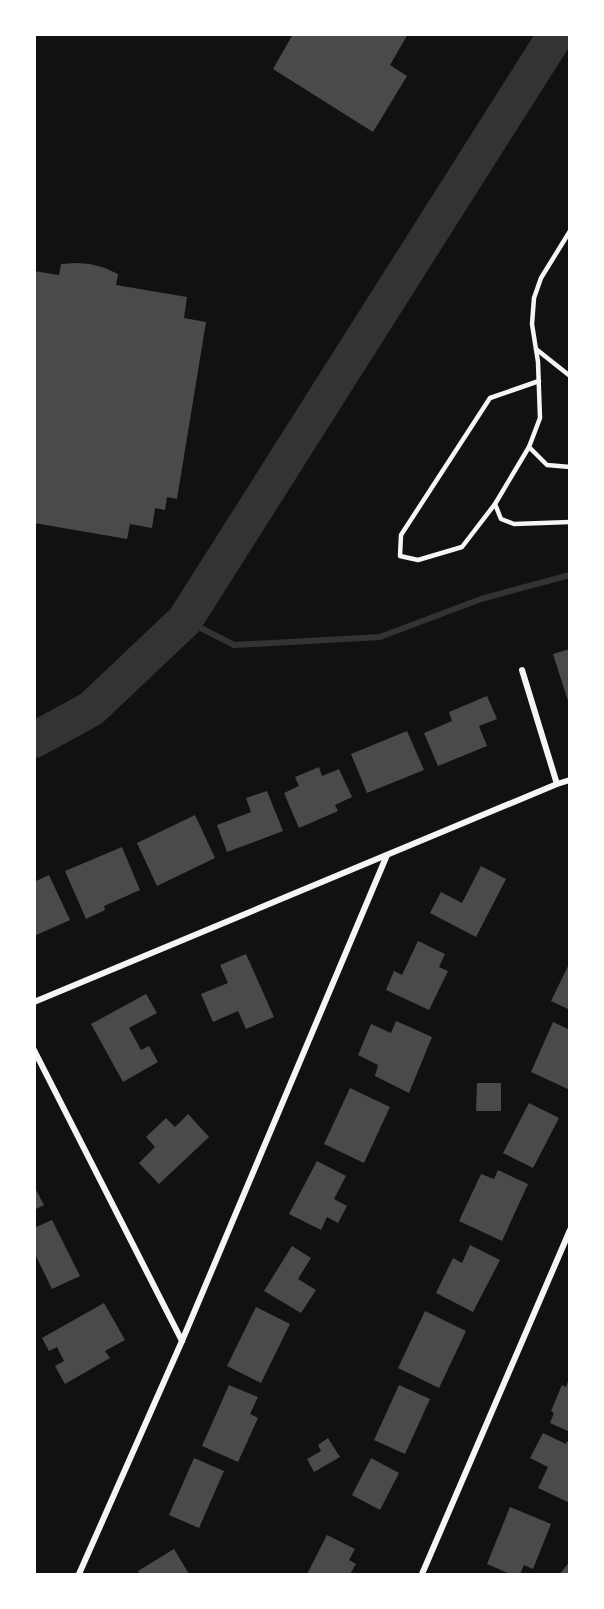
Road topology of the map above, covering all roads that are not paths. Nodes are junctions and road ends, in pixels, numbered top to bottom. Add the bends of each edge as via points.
1 (570, 231) edge
2 (536, 349) junction
3 (570, 376) edge
4 (539, 381) junction
5 (529, 447) junction
6 (570, 467) edge
7 (495, 504) junction
8 (570, 522) edge
9 (522, 670) dead end
10 (570, 780) edge
11 (557, 784) junction
12 (387, 855) junction
13 (34, 1002) edge
14 (34, 1050) edge
15 (570, 1230) edge
16 (182, 1341) junction
17 (79, 1575) edge
18 (422, 1575) edge

1 - 2 lane via 541,278 534,298 532,324
2 - 3 lane
2 - 4 lane
4 - 5 lane via 540,418
4 - 7 lane via 490,398 401,535 400,556 418,560 462,547
5 - 6 lane via 547,465
5 - 7 lane
7 - 8 lane via 501,519 514,524
9 - 11 street
10 - 11 street
11 - 12 street
12 - 13 street
12 - 16 street
14 - 16 street
15 - 18 street
16 - 17 street

